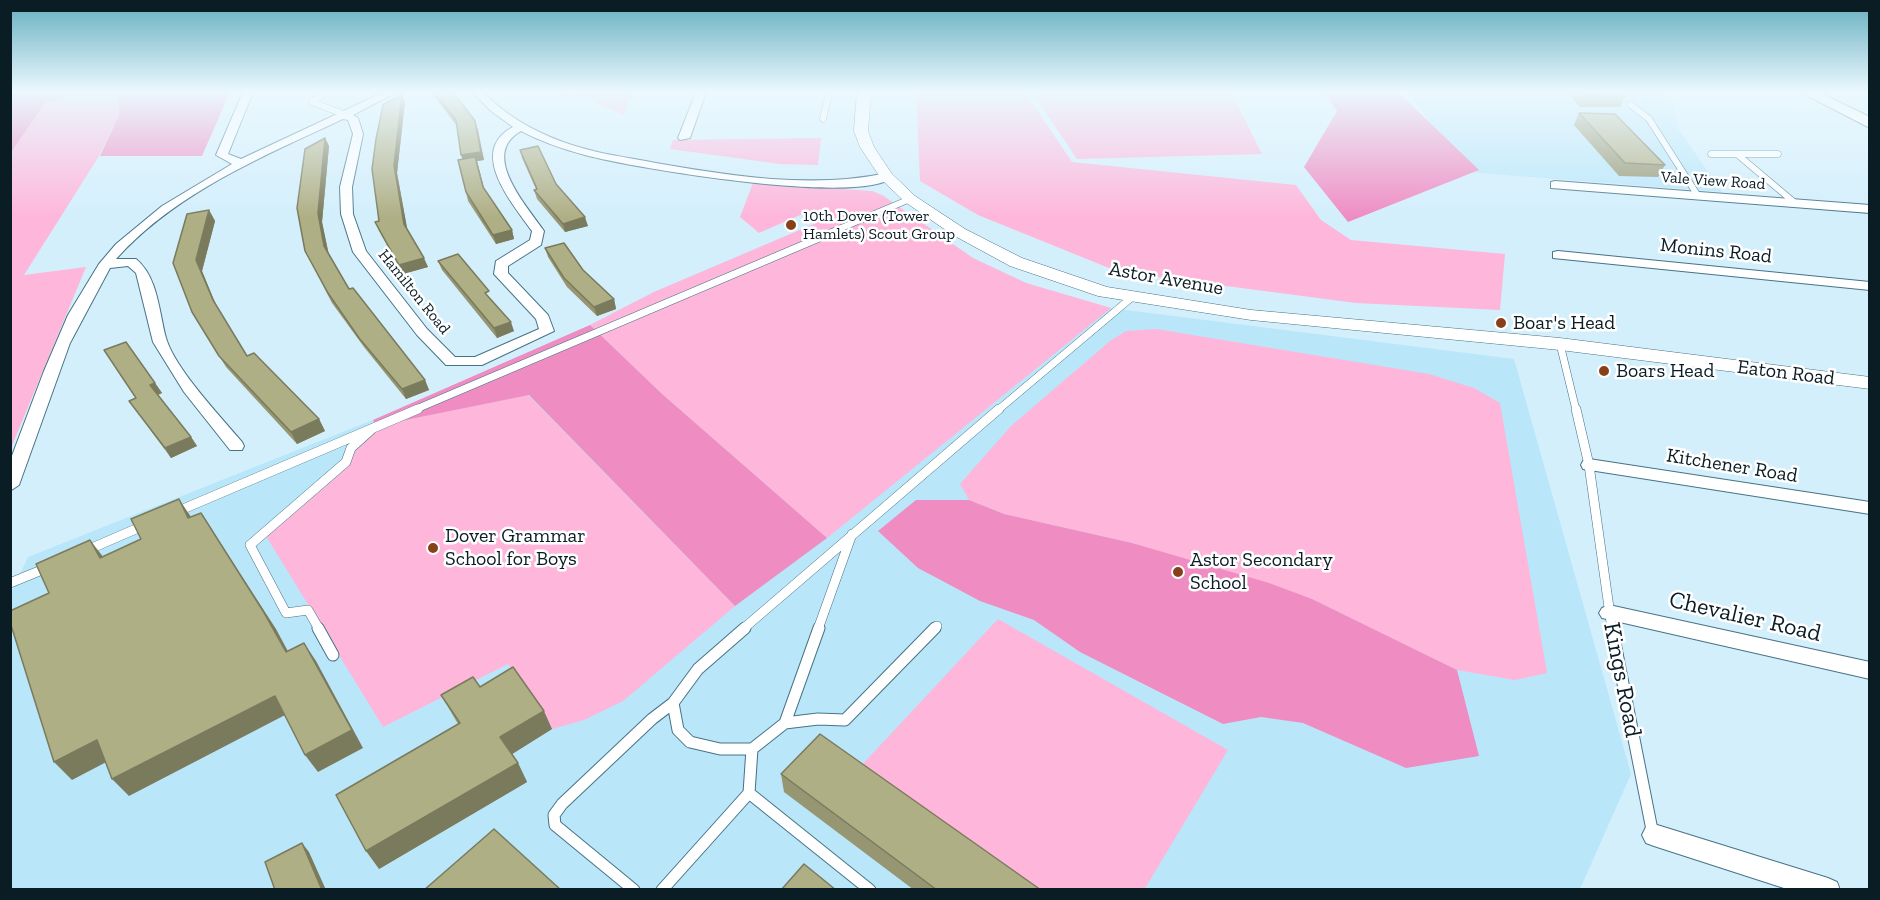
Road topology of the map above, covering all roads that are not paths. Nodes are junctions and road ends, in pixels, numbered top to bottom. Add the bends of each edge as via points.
1 (231, 134) edge
2 (305, 134) edge
3 (358, 134) edge
4 (509, 134) edge
5 (537, 134) edge
6 (685, 134) edge
7 (862, 134) edge
8 (1659, 134) edge
9 (684, 138) dead end
10 (1711, 154) dead end
11 (1778, 154) dead end
12 (1738, 155) junction
13 (242, 164) junction
14 (887, 177) junction
15 (1555, 185) dead end
16 (1698, 196) junction
17 (910, 199) junction
18 (1795, 203) junction
19 (1869, 209) edge
20 (1558, 255) dead end
21 (106, 264) junction
22 (1869, 286) edge
23 (1131, 298) junction
24 (1560, 344) junction
25 (1869, 383) edge
26 (376, 426) junction
27 (236, 446) dead end
28 (1588, 465) junction
29 (10, 485) edge
30 (1869, 508) edge
31 (172, 514) edge
32 (150, 523) edge
33 (852, 533) junction
34 (75, 556) edge
35 (53, 565) edge
36 (10, 583) edge
37 (1609, 613) junction
38 (937, 626) dead end
39 (333, 655) dead end
40 (1869, 671) edge
41 (673, 703) junction
42 (785, 723) junction
43 (752, 749) junction
44 (749, 793) junction
45 (1654, 835) joint
46 (634, 890) edge
47 (662, 890) edge
48 (870, 890) edge
49 (1828, 890) edge

1 - 13 street via 222,155
2 - 13 street
3 - 4 street, Hamilton Road via 346,187 347,214 360,252 422,332 451,362 477,362 547,331 543,318 501,274 501,264 536,242 538,231 511,193 499,165 501,142
5 - 14 street via 561,145 660,167 788,181 865,182
6 - 9 street
7 - 14 street, Astor Avenue
8 - 16 lane
10 - 12 lane
11 - 12 lane
12 - 18 lane
13 - 21 street via 200,185 158,214
14 - 17 street, Astor Avenue
15 - 16 street, Vale View Road
16 - 18 street, Vale View Road
17 - 23 street, Astor Avenue via 959,232 1016,262
17 - 26 lane
18 - 19 street, Vale View Road
20 - 22 street, Monins Road
21 - 27 street via 131,262 142,271 160,342 189,389
21 - 29 street via 70,328
23 - 24 street, Astor Avenue via 1357,327
23 - 33 lane
24 - 25 street, Eaton Road
24 - 28 lane, Kings Road
26 - 31 lane
26 - 39 lane via 351,448 346,462 250,545 286,613 308,610
28 - 30 street, Kitchener Road
28 - 37 lane, Kings Road
32 - 34 lane
33 - 41 lane via 698,669
33 - 42 lane
35 - 36 lane
37 - 40 street, Chevalier Road
37 - 45 lane, Kings Road
38 - 42 lane via 845,720
41 - 43 lane via 678,730 690,742 720,749
41 - 46 lane via 554,815 555,825
42 - 43 lane
43 - 44 lane
44 - 47 lane
44 - 48 lane
45 - 49 street, Kings Road

